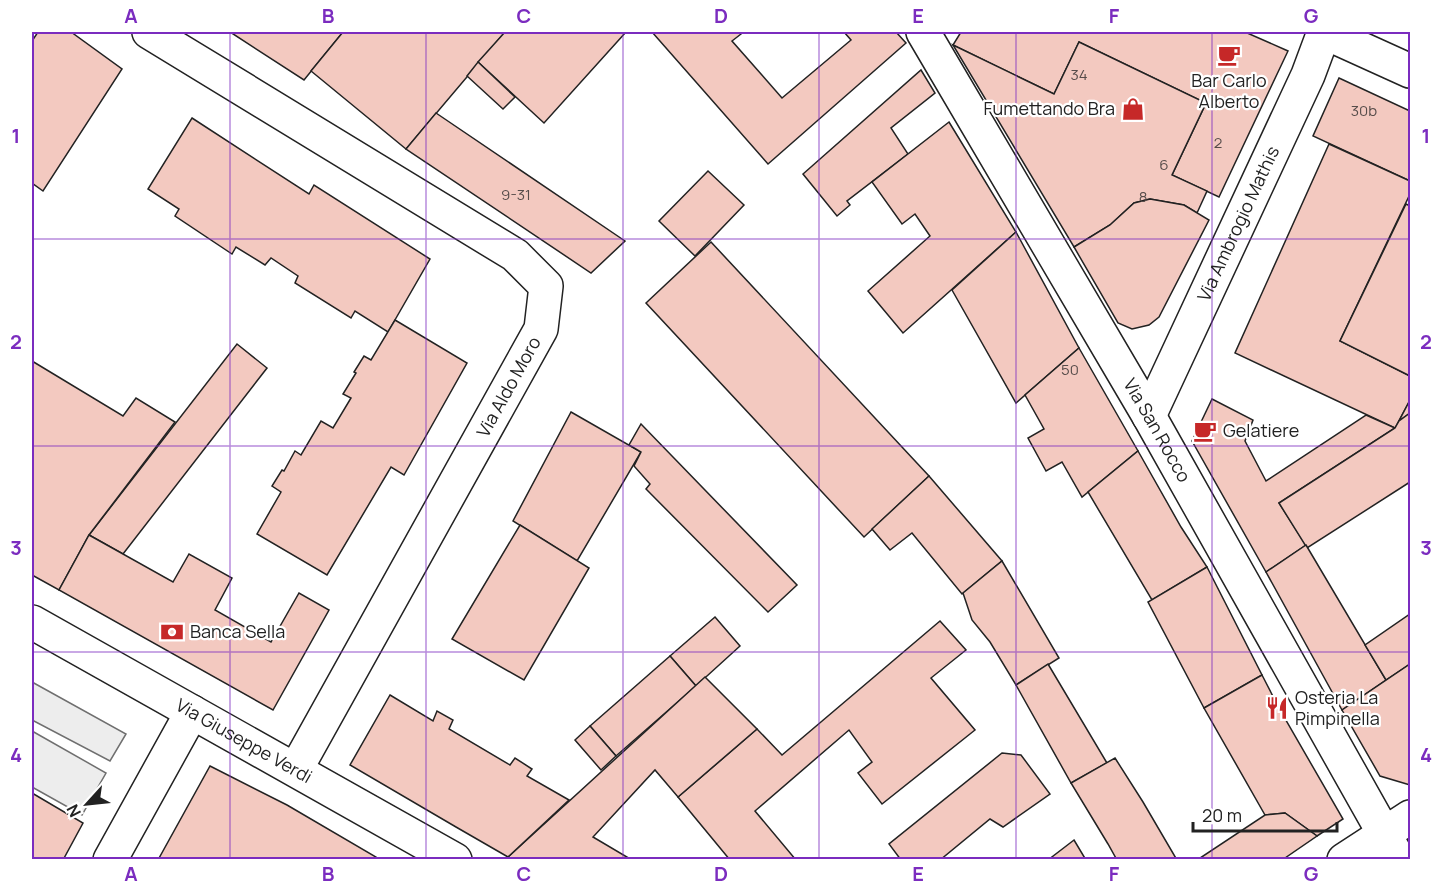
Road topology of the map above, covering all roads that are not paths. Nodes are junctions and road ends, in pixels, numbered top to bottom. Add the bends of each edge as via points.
1 (149, 32) edge
2 (1324, 32) edge
3 (925, 33) edge
4 (1410, 71) edge
5 (1149, 416) junction
6 (32, 622) edge
7 (192, 712) junction
8 (296, 770) junction
9 (1410, 817) edge
10 (1391, 847) edge
11 (110, 860) edge
12 (455, 860) edge
13 (1344, 860) edge

1 - 8 street, Via Aldo Moro via 515,255 546,286 541,328
2 - 4 street
2 - 5 street, Via Ambrogio Mathis
3 - 5 street, Via San Rocco
5 - 10 street, Via San Rocco
6 - 7 street, Via Giuseppe Verdi
7 - 8 street, Via Giuseppe Verdi
7 - 11 street
8 - 12 street, Via Giuseppe Verdi
9 - 10 street
10 - 13 street

